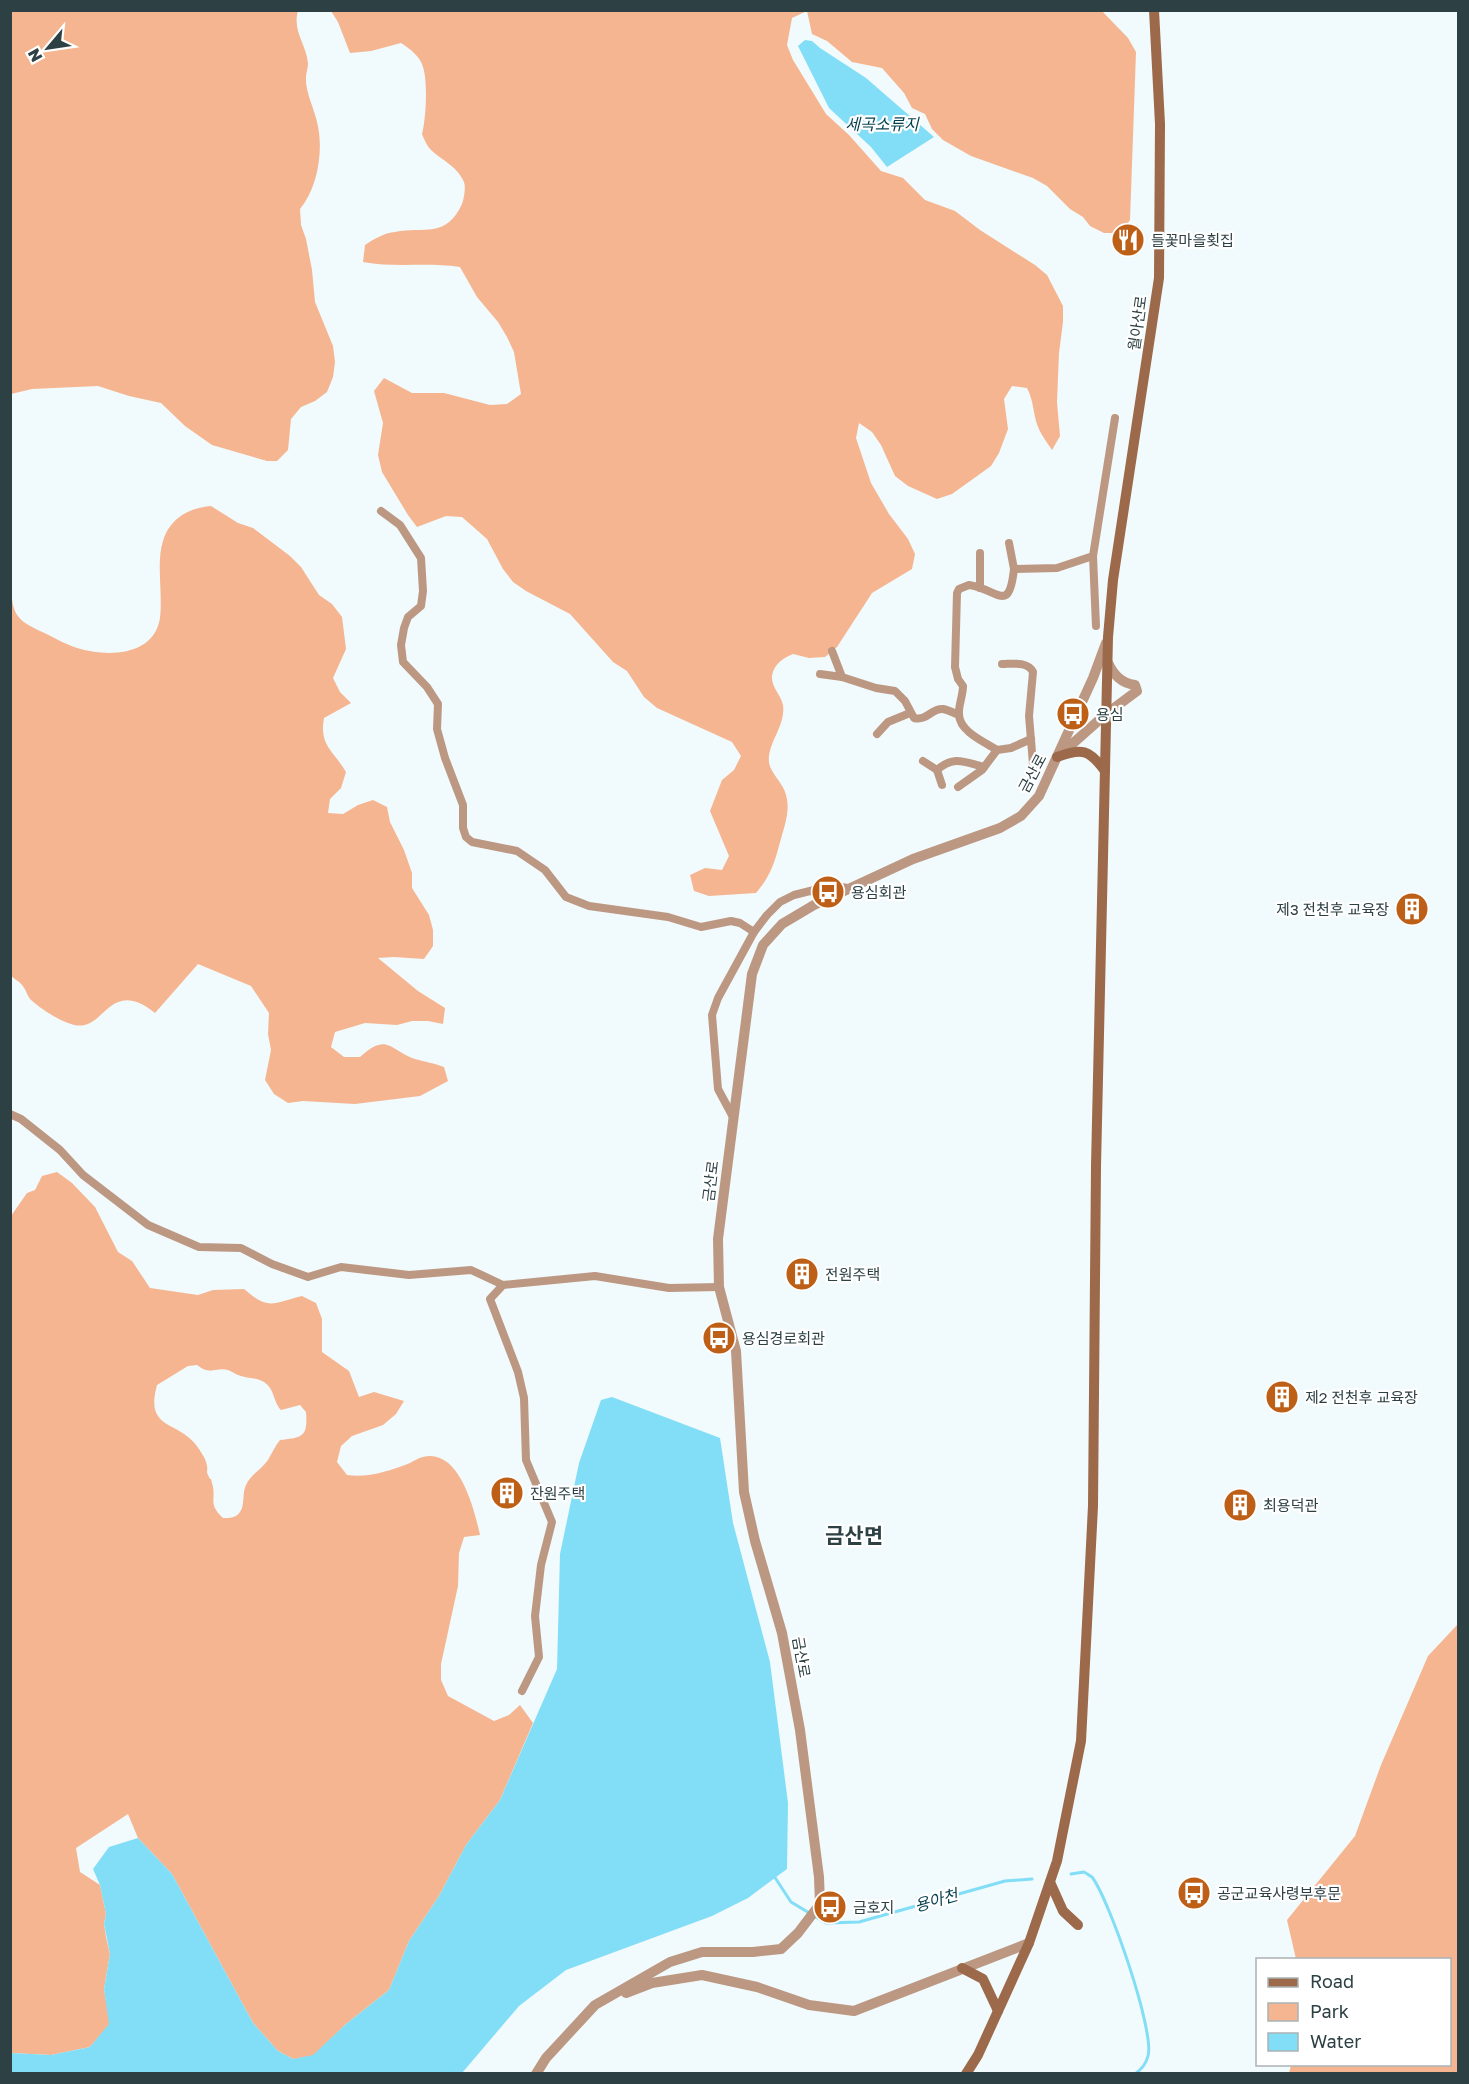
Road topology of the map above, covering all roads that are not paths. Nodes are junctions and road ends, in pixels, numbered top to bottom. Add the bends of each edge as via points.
1 (1154, 10) edge
2 (1115, 418) dead end
3 (381, 511) dead end
4 (1009, 543) dead end
5 (980, 553) dead end
6 (1093, 556) junction
7 (1014, 569) junction
8 (980, 588) junction
9 (1096, 626) dead end
10 (1108, 637) junction
11 (832, 651) dead end
12 (1108, 663) junction
13 (1002, 664) dead end
14 (820, 674) dead end
15 (842, 677) junction
16 (910, 713) junction
17 (1106, 714) junction
18 (959, 715) junction
19 (877, 734) dead end
20 (1031, 739) junction
21 (998, 750) junction
22 (1057, 757) junction
23 (923, 761) dead end
24 (984, 767) junction
25 (937, 770) junction
26 (1105, 771) junction
27 (1034, 776) dead end
28 (942, 785) dead end
29 (958, 787) dead end
30 (848, 888) junction
31 (754, 932) junction
32 (10, 1114) edge
33 (733, 1117) junction
34 (503, 1285) junction
35 (719, 1287) junction
36 (522, 1691) dead end
37 (1050, 1882) junction
38 (1078, 1925) dead end
39 (1029, 1943) junction
40 (962, 1968) junction
41 (595, 2005) junction
42 (998, 2011) junction
43 (536, 2073) edge
44 (966, 2073) edge

1 - 10 main road, 월아산로 via 1160,124 1159,278 1113,580
2 - 6 street
3 - 31 street via 400,525 421,558 421,606 408,617 404,628 403,662 438,704 437,729 463,805 466,837 472,842 517,850 545,870 566,897 589,906 668,916 701,927 731,921
4 - 7 street
5 - 8 street
6 - 7 street via 1057,568
6 - 9 street
7 - 8 street via 1012,587 1006,595
8 - 18 street via 963,586 957,593 955,667 963,691
10 - 12 main road, 월아산로
10 - 22 street, 금산로
11 - 15 street
12 - 17 main road, 월아산로
12 - 17 street via 1114,674 1135,685 1137,691
13 - 20 street via 1021,664 1033,672
14 - 15 street
15 - 16 street via 895,691
16 - 18 street via 918,719 938,709
16 - 19 street via 888,722
17 - 22 street
17 - 26 main road, 월아산로
18 - 21 street via 966,730
20 - 21 street
20 - 27 street
21 - 24 street
22 - 26 main road via 1088,752
22 - 30 street, 금산로 via 1039,796 1009,824
23 - 25 street
24 - 25 street via 957,760
24 - 29 street
25 - 28 street
26 - 37 main road, 월아산로 via 1093,1506 1081,1741
30 - 31 street via 794,894 766,915
30 - 33 street, 금산로 via 782,924 763,945 752,974
31 - 33 street via 712,1015 718,1089
32 - 34 street via 60,1150 82,1175 148,1225 199,1247 241,1248 308,1277 340,1267 409,1275 471,1270
33 - 35 street, 금산로 via 718,1239
34 - 35 street via 595,1276 669,1288
34 - 36 street via 490,1299 524,1398 526,1460 552,1522 541,1565 535,1616 539,1657
35 - 41 street, 금산로 via 736,1351 744,1492 782,1633 800,1730 820,1904 798,1934 781,1949 702,1952 670,1962
37 - 38 main road via 1063,1911
37 - 39 main road, 월아산로
39 - 40 street
39 - 42 main road, 월아산로
40 - 41 street via 854,2011 808,2005 757,1987 702,1975 652,1983
40 - 42 main road via 982,1979
41 - 43 street
42 - 44 main road, 월아산로

